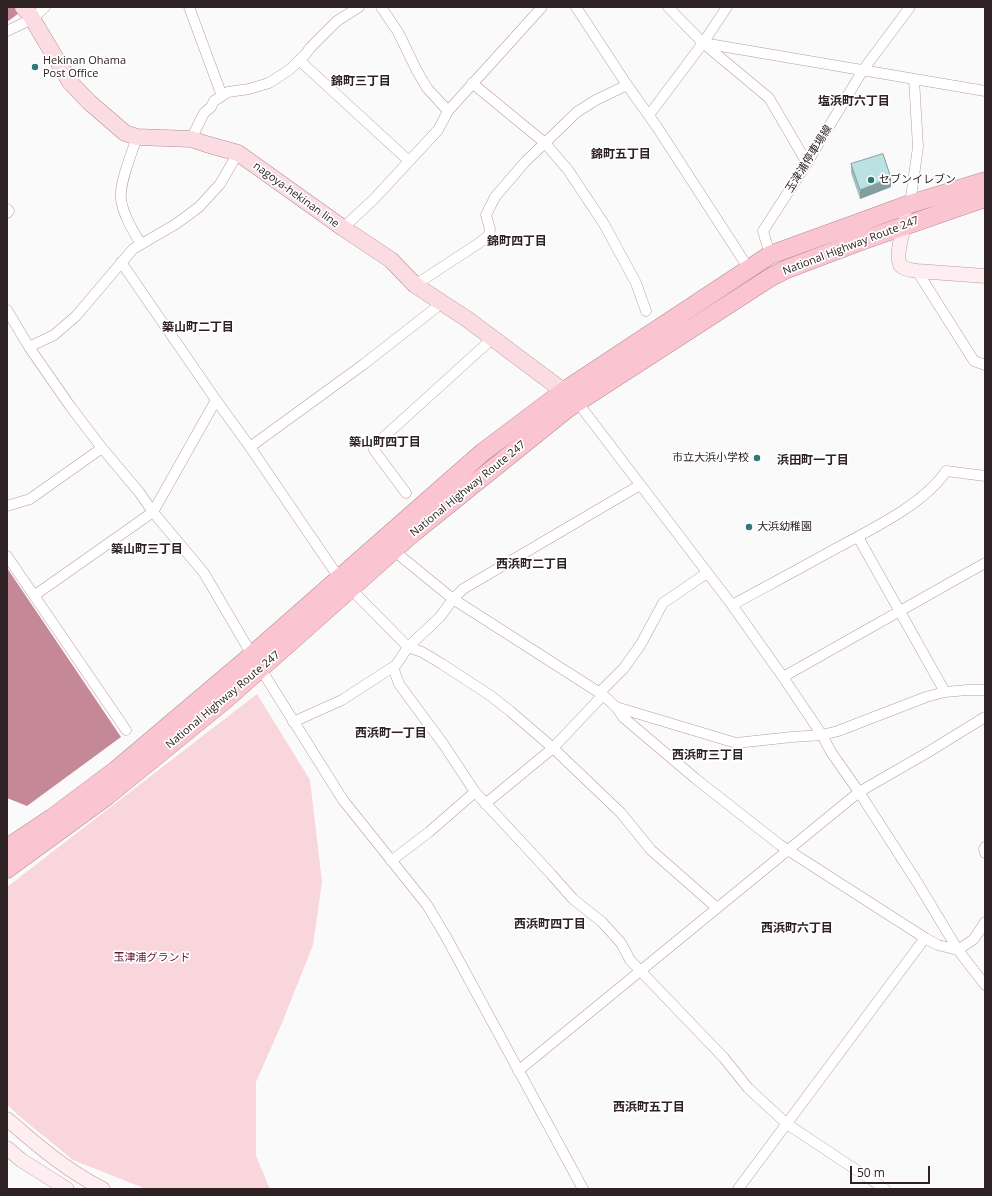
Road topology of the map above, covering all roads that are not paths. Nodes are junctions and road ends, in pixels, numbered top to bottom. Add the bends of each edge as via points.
1 (45, 7) edge
2 (190, 7) edge
3 (359, 7) edge
4 (381, 7) edge
5 (542, 7) edge
6 (576, 7) edge
7 (668, 7) edge
8 (727, 7) edge
9 (910, 7) edge
10 (28, 14) edge
11 (7, 31) edge
12 (703, 43) junction
13 (300, 60) junction
14 (863, 70) junction
15 (914, 79) junction
16 (472, 83) junction
17 (627, 85) junction
18 (985, 91) edge
19 (222, 96) junction
20 (448, 111) junction
21 (648, 115) junction
22 (137, 137) junction
23 (191, 139) junction
24 (545, 142) junction
25 (238, 153) junction
26 (409, 161) junction
27 (807, 163) junction
28 (985, 182) edge
29 (985, 198) edge
30 (910, 204) junction
31 (7, 209) edge
32 (7, 212) edge
33 (904, 226) junction
34 (343, 228) junction
35 (141, 244) junction
36 (770, 255) junction
37 (121, 262) junction
38 (749, 269) junction
39 (916, 271) junction
40 (985, 276) edge
41 (415, 285) junction
42 (442, 303) junction
43 (7, 310) edge
44 (646, 310) dead end
45 (493, 338) junction
46 (29, 347) junction
47 (985, 365) edge
48 (564, 391) junction
49 (216, 400) junction
50 (578, 403) junction
51 (250, 446) junction
52 (102, 448) junction
53 (985, 476) edge
54 (640, 485) junction
55 (406, 493) dead end
56 (7, 506) edge
57 (153, 512) junction
58 (858, 537) junction
59 (393, 550) junction
60 (7, 556) edge
61 (985, 563) edge
62 (707, 573) junction
63 (345, 582) junction
64 (35, 595) junction
65 (453, 599) junction
66 (732, 606) junction
67 (899, 611) junction
68 (408, 647) junction
69 (256, 662) junction
70 (393, 667) junction
71 (783, 677) junction
72 (985, 690) edge
73 (945, 692) junction
74 (601, 694) junction
75 (616, 707) junction
76 (985, 717) edge
77 (293, 722) junction
78 (126, 730) dead end
79 (822, 735) junction
80 (553, 748) junction
81 (475, 792) junction
82 (859, 792) junction
83 (485, 804) junction
84 (985, 847) edge
85 (7, 848) edge
86 (789, 851) junction
87 (985, 853) edge
88 (391, 861) junction
89 (7, 869) edge
90 (717, 908) junction
91 (985, 922) edge
92 (925, 938) junction
93 (958, 950) junction
94 (640, 971) junction
95 (985, 985) edge
96 (518, 1071) junction
97 (7, 1119) edge
98 (787, 1124) junction
99 (7, 1148) edge
100 (85, 1180) junction
101 (67, 1189) edge
102 (103, 1189) edge
103 (113, 1189) edge
104 (583, 1189) edge
105 (738, 1189) edge
106 (885, 1189) edge

1 - 10 street
2 - 19 street
3 - 13 street via 337,21
4 - 20 street via 398,32 427,88
5 - 16 street
6 - 17 street
7 - 12 street
8 - 12 street
9 - 14 street, 玉津浦停車場線
10 - 11 street
10 - 22 main road, nagoya-hekinan line via 70,82 120,129
12 - 14 street
12 - 21 street
12 - 27 street via 769,98
13 - 19 street via 269,82 249,89 228,92
13 - 26 street
14 - 15 street
14 - 27 street, 玉津浦停車場線
15 - 18 street
15 - 30 street via 918,147
16 - 20 street
16 - 24 street
17 - 21 street
17 - 24 street via 577,112
19 - 23 street via 204,113
20 - 26 street via 438,130
21 - 38 street
22 - 23 main road, nagoya-hekinan line
22 - 35 street via 121,187 121,200
23 - 25 main road, nagoya-hekinan line
24 - 41 street via 495,196 486,215 489,235
24 - 44 street via 568,170 604,224 636,283
25 - 34 main road, nagoya-hekinan line
25 - 35 street via 220,184 199,207
26 - 34 street
27 - 36 street, 玉津浦停車場線 via 763,231
28 - 30 highway, National Highway Route 247
29 - 33 highway, National Highway Route 247
30 - 33 street
30 - 36 highway, National Highway Route 247
31 - 32 street
33 - 39 street via 899,246 900,262 906,269
33 - 50 highway, National Highway Route 247 via 771,277
34 - 41 main road, nagoya-hekinan line via 391,260
35 - 37 street
36 - 38 highway, National Highway Route 247
37 - 46 street via 76,316 54,335
37 - 49 street
38 - 48 highway, National Highway Route 247
39 - 40 street
39 - 47 street via 974,361
41 - 42 main road, nagoya-hekinan line
42 - 45 main road, nagoya-hekinan line
42 - 51 street via 364,364
43 - 46 street
45 - 48 main road, nagoya-hekinan line
45 - 55 street via 375,445 374,450
46 - 52 street
48 - 50 main road, nagoya-hekinan line
48 - 63 highway, National Highway Route 247 via 483,452 423,505
49 - 51 street
49 - 57 street
50 - 54 street
50 - 59 highway, National Highway Route 247 via 567,409
51 - 63 street via 332,569
52 - 56 street via 30,499
52 - 57 street
53 - 58 street via 946,470 940,480 920,498
54 - 62 street
54 - 65 street via 463,589
57 - 64 street
57 - 69 street via 204,573
58 - 66 street
58 - 67 street
59 - 63 highway, National Highway Route 247
59 - 65 street
60 - 64 street
61 - 67 street
62 - 66 street
62 - 74 street via 664,603 641,644
63 - 68 street
63 - 69 highway, National Highway Route 247
64 - 78 street
65 - 68 street via 440,618
65 - 74 street
66 - 71 street
67 - 71 street
67 - 73 street
68 - 70 street
68 - 80 street via 422,652 491,696
69 - 77 street
69 - 85 highway, National Highway Route 247 via 52,818
69 - 89 highway, National Highway Route 247 via 107,796
70 - 77 street via 342,700
70 - 81 street via 399,684
71 - 79 street
72 - 73 street
73 - 79 street
74 - 75 street
74 - 80 street
75 - 79 street via 736,743
75 - 86 street via 624,718 696,779
76 - 82 street
77 - 88 street via 342,800
79 - 82 street
80 - 83 street
80 - 90 street via 621,812 651,850
81 - 83 street
81 - 88 street
82 - 86 street
82 - 93 street
83 - 94 street via 573,899 602,922
84 - 87 street
86 - 90 street
86 - 92 street
88 - 96 street via 426,905 445,935
90 - 94 street
91 - 93 street via 974,939
92 - 93 street via 938,946
92 - 98 street
93 - 95 street
94 - 96 street
94 - 98 street via 724,1058 748,1088
96 - 104 street
97 - 100 street via 38,1146
98 - 105 street
98 - 106 street
99 - 101 street via 21,1160
100 - 102 street
100 - 103 street

